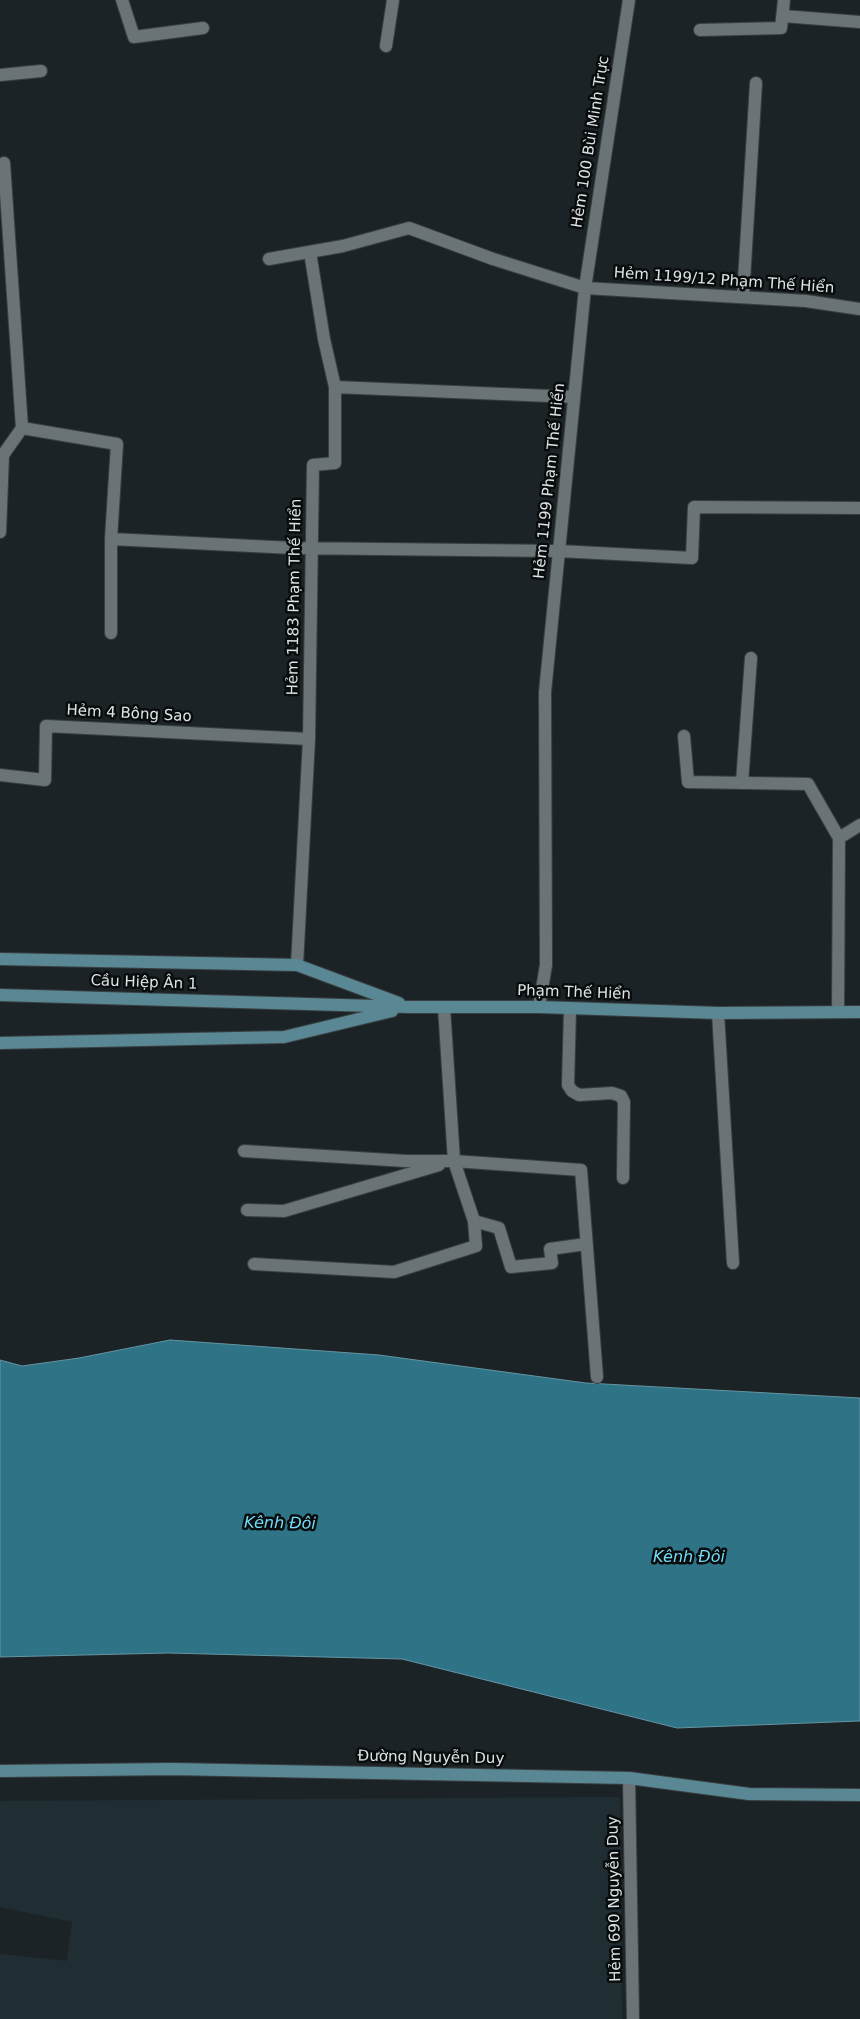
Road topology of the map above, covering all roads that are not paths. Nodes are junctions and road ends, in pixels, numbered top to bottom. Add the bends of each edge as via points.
1 (122, 0) edge
2 (393, 0) edge
3 (629, 0) edge
4 (784, 0) edge
5 (783, 16) junction
6 (860, 22) edge
7 (204, 28) dead end
8 (700, 30) dead end
9 (386, 46) dead end
10 (41, 72) dead end
11 (0, 75) edge
12 (756, 83) dead end
13 (4, 163) dead end
14 (310, 252) junction
15 (269, 260) dead end
16 (585, 288) junction
17 (743, 297) junction
18 (860, 309) edge
19 (335, 387) junction
20 (574, 397) junction
21 (22, 428) junction
22 (860, 508) edge
23 (0, 532) edge
24 (112, 538) junction
25 (311, 548) junction
26 (559, 551) junction
27 (111, 633) dead end
28 (751, 658) dead end
29 (684, 736) dead end
30 (309, 739) junction
31 (0, 776) edge
32 (742, 782) junction
33 (860, 825) edge
34 (839, 838) junction
35 (0, 959) edge
36 (297, 965) junction
37 (0, 995) edge
38 (287, 1003) joint
39 (539, 1006) junction
40 (409, 1007) junction
41 (444, 1007) junction
42 (570, 1009) junction
43 (838, 1012) junction
44 (860, 1012) edge
45 (718, 1013) junction
46 (0, 1043) edge
47 (244, 1151) dead end
48 (454, 1161) junction
49 (623, 1178) dead end
50 (247, 1210) dead end
51 (474, 1221) junction
52 (586, 1244) junction
53 (733, 1263) dead end
54 (254, 1264) dead end
55 (597, 1377) dead end
56 (0, 1771) edge
57 (629, 1778) junction
58 (860, 1795) edge
59 (633, 2019) edge

1 - 7 street via 134,36
2 - 9 street
3 - 16 street, Hẻm 100 Bùi Minh Trực
4 - 5 street
5 - 6 street
5 - 8 street via 781,28
10 - 11 street
12 - 17 street
13 - 21 street
14 - 15 street
14 - 16 street via 409,228 492,259
14 - 19 street, Hẻm 1183 Phạm Thế Hiển
16 - 17 street, Hẻm 1199/12 Phạm Thế Hiển
16 - 20 street, Hẻm 1199 Phạm Thế Hiển
17 - 18 street, Hẻm 1199/12 Phạm Thế Hiển
19 - 20 street
19 - 25 street, Hẻm 1183 Phạm Thế Hiển via 335,463 312,465
20 - 26 street, Hẻm 1199 Phạm Thế Hiển
21 - 23 street via 3,454
21 - 24 street via 117,444
22 - 26 street via 694,507 692,558
24 - 25 street
24 - 27 street
25 - 26 street
25 - 30 street, Hẻm 1183 Phạm Thế Hiển
26 - 39 street, Hẻm 1199 Phạm Thế Hiển via 545,692 546,964
28 - 32 street
29 - 32 street via 688,782
30 - 31 street, Hẻm 4 Bông Sao via 46,726 45,780
30 - 36 street, Hẻm 1183 Phạm Thế Hiển
32 - 34 street via 808,784
33 - 34 street
34 - 43 street
35 - 36 main road
36 - 40 main road
37 - 38 main road, Cầu Hiệp Ân 1
38 - 40 main road, Phạm Thế Hiển
39 - 41 main road, Phạm Thế Hiển
39 - 42 main road, Phạm Thế Hiển
40 - 41 main road, Phạm Thế Hiển
40 - 46 main road via 284,1036
41 - 48 street
42 - 45 main road, Phạm Thế Hiển
42 - 49 street via 568,1085 579,1095 612,1093 621,1096 624,1102
43 - 44 main road, Phạm Thế Hiển
43 - 45 main road, Phạm Thế Hiển
45 - 53 street
47 - 48 street
48 - 50 street via 284,1211
48 - 51 street
48 - 52 street via 581,1170
51 - 52 street via 499,1228 511,1267 552,1263 550,1249
51 - 54 street via 476,1246 394,1272
52 - 55 street
56 - 57 main road, Đường Nguyễn Duy via 173,1769
57 - 58 main road, Đường Nguyễn Duy via 749,1794
57 - 59 street, Hẻm 690 Nguyễn Duy

